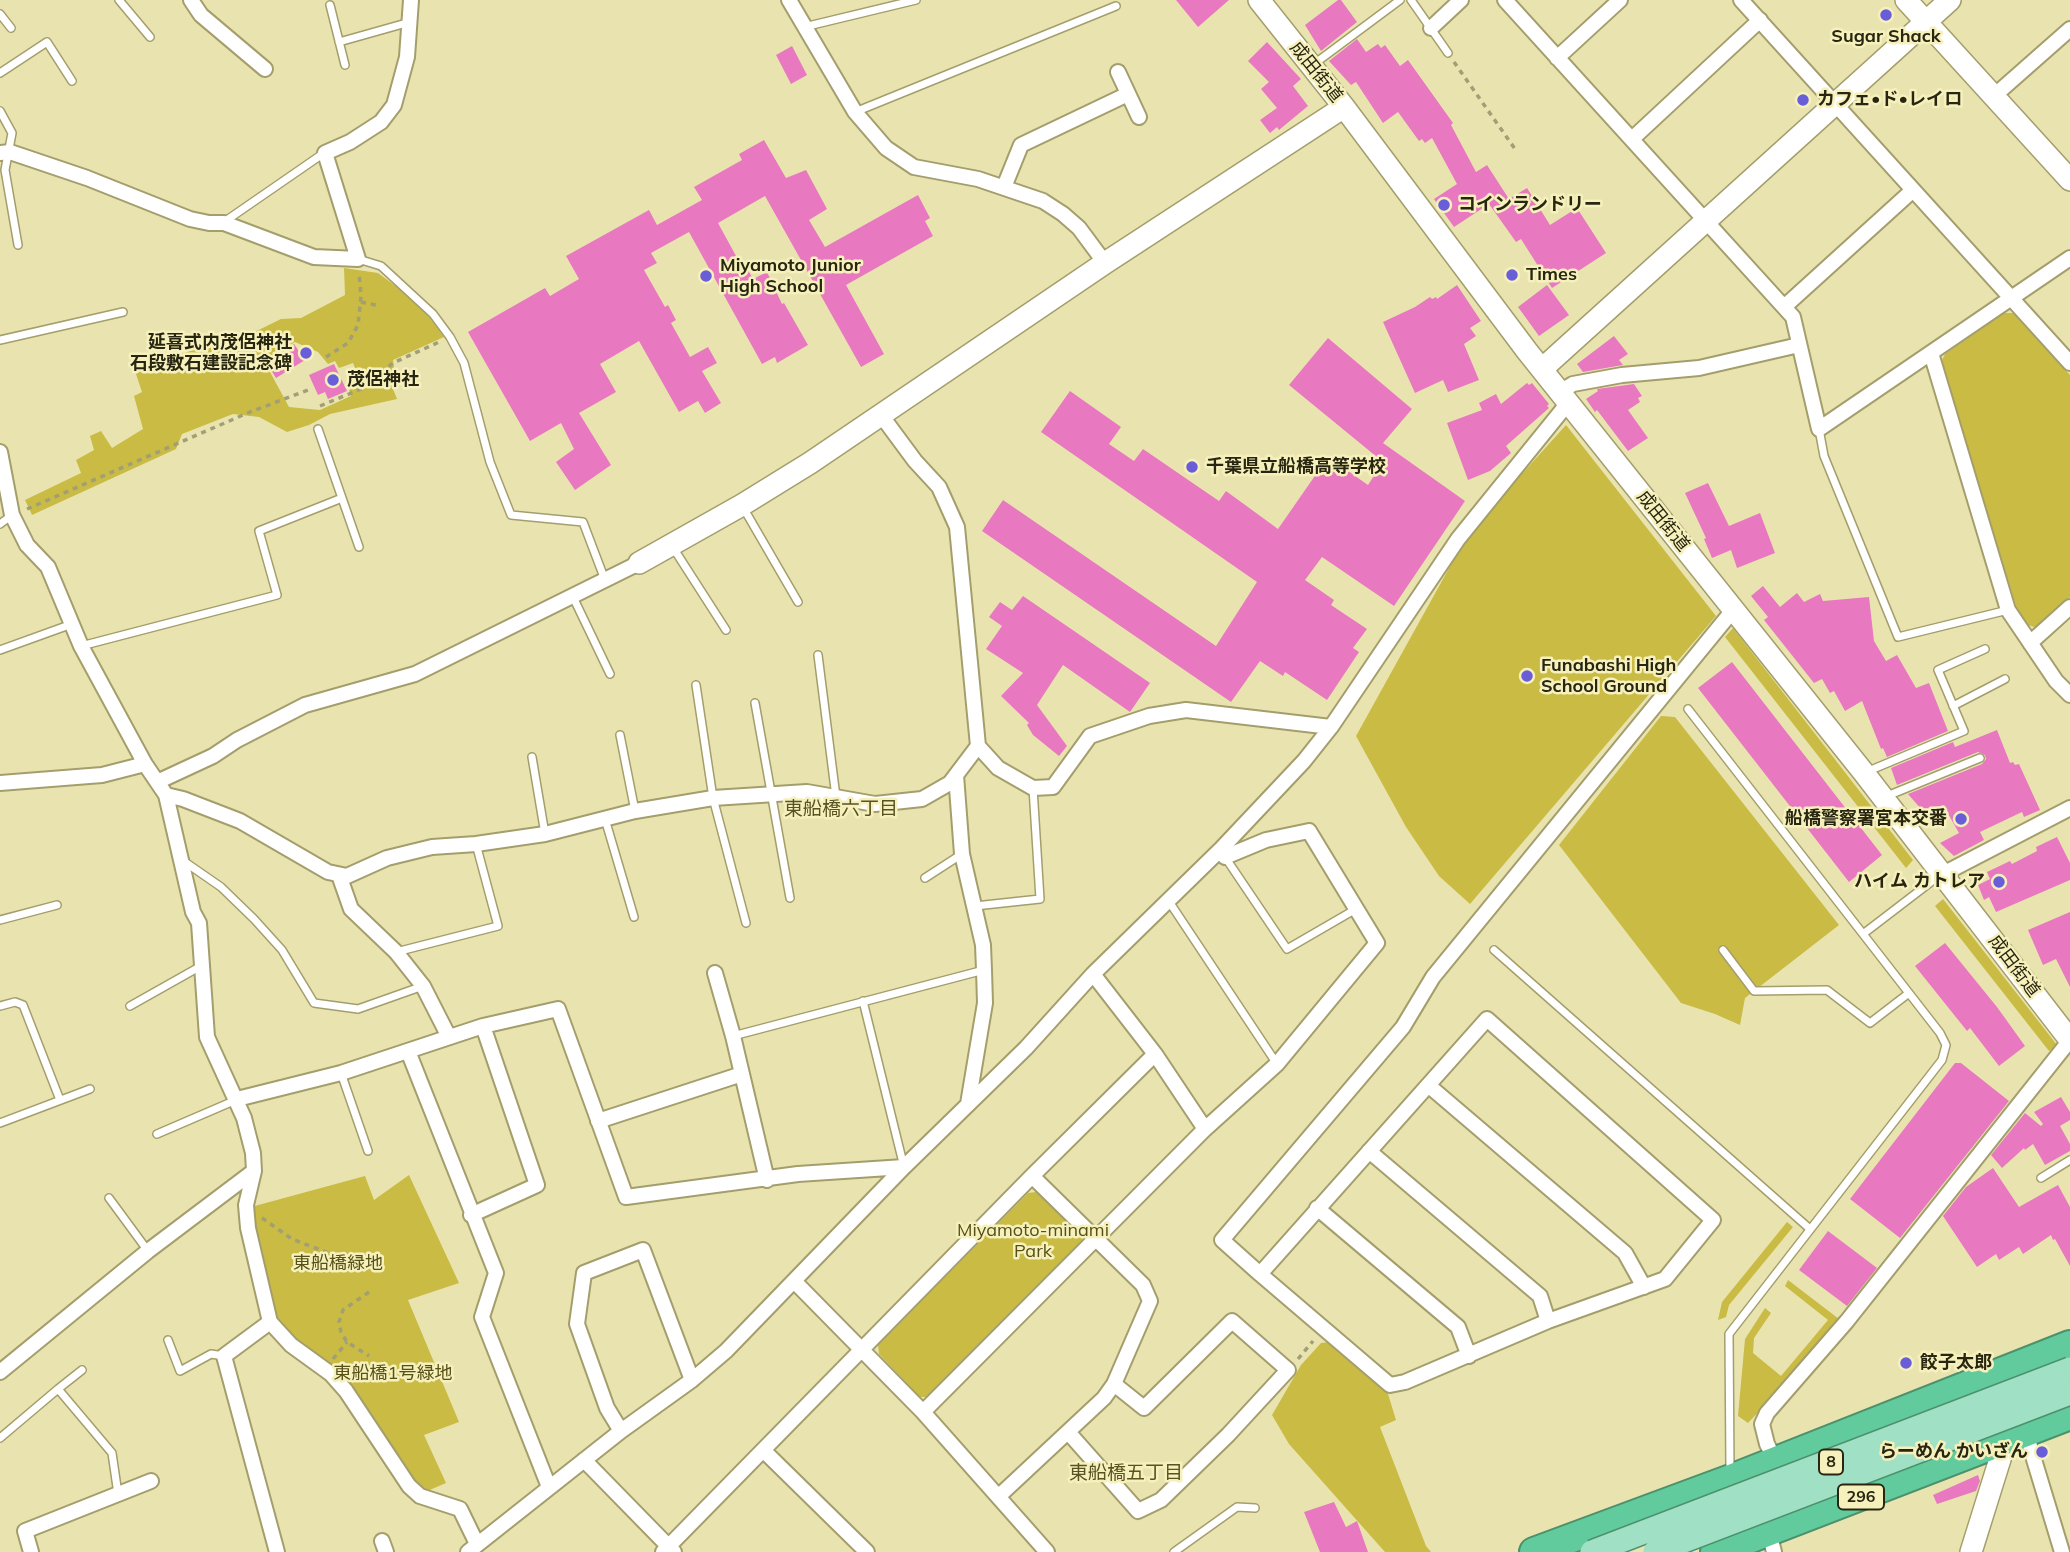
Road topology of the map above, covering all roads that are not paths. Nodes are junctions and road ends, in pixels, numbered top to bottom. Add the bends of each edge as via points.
1 (119, 0) edge
2 (191, 0) edge
3 (411, 0) edge
4 (789, 0) edge
5 (916, 0) edge
6 (1259, 0) edge
7 (1400, 0) edge
8 (1411, 0) edge
9 (1461, 0) edge
10 (1505, 0) edge
11 (1620, 0) edge
12 (1741, 0) edge
13 (1906, 0) edge
14 (1950, 0) edge
15 (330, 5) dead end
16 (1116, 6) dead end
17 (0, 14) edge
18 (1760, 20) junction
19 (410, 22) junction
20 (1926, 22) junction
21 (804, 27) junction
22 (11, 28) dead end
23 (1431, 28) junction
24 (2070, 29) edge
25 (150, 37) dead end
26 (339, 42) junction
27 (1448, 53) road end
28 (1557, 58) junction
29 (345, 65) dead end
30 (1311, 66) junction
31 (265, 69) dead end
32 (1118, 72) dead end
33 (0, 73) edge
34 (72, 81) dead end
35 (1128, 94) junction
36 (1994, 96) junction
37 (1835, 104) junction
38 (1344, 107) junction
39 (0, 111) edge
40 (855, 112) junction
41 (1139, 117) dead end
42 (1632, 139) junction
43 (5, 152) edge
44 (325, 153) junction
45 (2070, 180) edge
46 (1004, 187) junction
47 (1913, 190) junction
48 (1704, 221) junction
49 (224, 223) junction
50 (18, 245) dead end
51 (2070, 258) edge
52 (358, 259) junction
53 (1105, 263) junction
54 (2012, 298) junction
55 (1784, 307) junction
56 (123, 312) dead end
57 (0, 340) edge
58 (1799, 345) junction
59 (1931, 353) junction
60 (2070, 363) edge
61 (1542, 369) junction
62 (1564, 398) junction
63 (881, 415) junction
64 (318, 429) dead end
65 (1819, 429) junction
66 (0, 452) edge
67 (342, 498) junction
68 (742, 505) junction
69 (6, 519) edge
70 (671, 545) junction
71 (359, 547) dead end
72 (639, 563) joint
73 (605, 580) junction
74 (573, 597) junction
75 (798, 602) dead end
76 (2070, 607) edge
77 (1734, 609) junction
78 (2008, 610) junction
79 (72, 624) junction
80 (726, 631) dead end
81 (2030, 643) junction
82 (81, 646) junction
83 (1984, 649) dead end
84 (0, 650) edge
85 (818, 655) dead end
86 (610, 674) dead end
87 (2005, 679) dead end
88 (695, 685) dead end
89 (2070, 695) edge
90 (755, 703) dead end
91 (1952, 706) junction
92 (1688, 709) dead end
93 (1331, 727) junction
94 (620, 735) dead end
95 (978, 746) junction
96 (533, 757) dead end
97 (1980, 758) dead end
98 (145, 764) junction
99 (1864, 773) junction
100 (956, 775) junction
101 (157, 782) junction
102 (0, 783) edge
103 (1033, 788) junction
104 (166, 795) junction
105 (772, 795) junction
106 (1884, 797) junction
107 (713, 798) junction
108 (836, 799) junction
109 (2070, 808) edge
110 (635, 811) junction
111 (605, 818) junction
112 (545, 834) junction
113 (476, 844) junction
114 (1223, 853) junction
115 (962, 854) junction
116 (182, 860) junction
117 (1943, 874) junction
118 (339, 875) junction
119 (925, 878) dead end
120 (790, 898) dead end
121 (1167, 899) junction
122 (57, 905) dead end
123 (975, 906) junction
124 (1356, 909) junction
125 (635, 917) dead end
126 (0, 920) edge
127 (746, 923) dead end
128 (1863, 934) junction
129 (1494, 950) dead end
130 (1723, 950) dead end
131 (396, 952) junction
132 (201, 967) junction
133 (984, 970) junction
134 (715, 973) dead end
135 (1093, 974) junction
136 (424, 986) junction
137 (1909, 993) junction
138 (863, 1001) junction
139 (0, 1006) edge
140 (130, 1006) dead end
141 (483, 1026) junction
142 (733, 1036) junction
143 (449, 1037) junction
144 (2070, 1040) edge
145 (408, 1051) junction
146 (1155, 1054) junction
147 (1277, 1064) junction
148 (341, 1073) junction
149 (742, 1074) junction
150 (1428, 1085) junction
151 (90, 1089) dead end
152 (237, 1099) junction
153 (60, 1100) junction
154 (968, 1104) junction
155 (598, 1121) junction
156 (0, 1123) edge
157 (1205, 1129) junction
158 (157, 1135) dead end
159 (368, 1151) dead end
160 (1369, 1151) junction
161 (2070, 1160) edge
162 (904, 1167) junction
163 (254, 1171) junction
164 (1032, 1176) junction
165 (2041, 1178) dead end
166 (767, 1180) junction
167 (109, 1198) dead end
168 (1317, 1208) junction
169 (471, 1215) junction
170 (1810, 1229) junction
171 (1096, 1238) junction
172 (148, 1251) junction
173 (1260, 1274) junction
174 (794, 1281) junction
175 (1644, 1287) junction
176 (1548, 1321) junction
177 (270, 1322) junction
178 (168, 1340) dead end
179 (2070, 1345) edge
180 (862, 1348) junction
181 (224, 1356) junction
182 (1469, 1356) junction
183 (2070, 1369) edge
184 (82, 1370) dead end
185 (0, 1372) edge
186 (692, 1380) junction
187 (1983, 1380) junction
188 (1114, 1384) junction
189 (58, 1389) junction
190 (2070, 1393) edge
191 (923, 1412) junction
192 (2070, 1415) edge
193 (621, 1431) junction
194 (1068, 1432) junction
195 (2016, 1437) junction
196 (0, 1438) edge
197 (763, 1450) junction
198 (584, 1460) junction
199 (1775, 1460) junction
200 (1731, 1479) junction
201 (151, 1481) dead end
202 (549, 1487) junction
203 (118, 1494) junction
204 (999, 1496) junction
205 (1255, 1508) dead end
206 (1771, 1542) edge
207 (2064, 1547) edge
208 (472, 1548) edge
209 (668, 1550) edge
210 (31, 1552) edge
211 (277, 1552) edge
212 (867, 1552) edge
213 (1047, 1552) edge
214 (1174, 1552) edge
215 (1534, 1552) edge
216 (1592, 1552) edge
217 (1655, 1552) edge
218 (1715, 1552) edge
219 (1971, 1552) edge

1 - 25 lane
2 - 31 street via 201,15
3 - 19 street
4 - 21 street
5 - 21 lane
6 - 30 street, 成田街道
7 - 30 lane
8 - 23 lane
9 - 23 street
10 - 28 street
11 - 28 street
12 - 18 street
13 - 20 street
14 - 20 street
15 - 26 lane
16 - 40 lane
17 - 22 lane
18 - 37 street
18 - 42 street
19 - 26 lane
19 - 44 street via 407,57 394,105 381,122
20 - 36 street
20 - 37 street
21 - 40 street
23 - 27 lane
24 - 36 street
26 - 29 lane
28 - 42 street
30 - 38 street, 成田街道
32 - 35 street
33 - 34 lane via 47,42
35 - 41 street
35 - 46 street via 1021,145
36 - 45 street
37 - 47 street
37 - 48 street
38 - 53 street
38 - 61 street, 成田街道
39 - 43 lane via 12,133
40 - 46 street via 886,148 914,167
42 - 48 street
43 - 49 street via 190,219
43 - 50 lane
44 - 49 lane
44 - 52 street
46 - 53 street via 1063,214
47 - 54 street
47 - 55 street
48 - 55 street
48 - 61 street
49 - 52 street via 314,257
51 - 54 street
52 - 73 lane via 381,266 433,314 450,337 464,363 490,462 511,515 583,522
53 - 63 street
54 - 59 street
54 - 60 street
55 - 58 street via 1793,317
56 - 57 lane
58 - 62 street via 1699,368 1573,384
58 - 65 street
59 - 65 street
59 - 78 street
61 - 62 street, 成田街道
62 - 77 street, 成田街道
62 - 93 street via 1458,539
63 - 68 street
63 - 95 street via 939,487 957,527
64 - 67 lane
65 - 78 lane via 1824,456 1898,637
66 - 69 street
67 - 71 lane
67 - 82 lane via 259,531 277,595
68 - 70 street
68 - 75 lane
69 - 79 street via 48,567
70 - 72 street
70 - 80 lane
72 - 73 street
73 - 74 street
74 - 86 lane
74 - 101 street via 415,674 305,705
76 - 81 street
77 - 99 street, 成田街道
77 - 173 street via 1433,977 1403,1027 1222,1240
78 - 81 street
79 - 82 street
79 - 84 lane
81 - 89 street
82 - 98 street
83 - 91 lane via 1938,670
85 - 108 lane
87 - 91 lane
88 - 107 lane
90 - 105 lane
91 - 99 lane via 1964,731
92 - 128 lane
93 - 103 street via 1186,710 1149,716 1090,736 1053,787
93 - 114 street
94 - 110 lane
95 - 100 street
95 - 103 street via 998,768
96 - 112 lane
97 - 106 lane
98 - 101 street
98 - 102 street via 102,775
99 - 106 street, 成田街道
100 - 108 street via 922,799 875,804
100 - 115 street
101 - 104 street
103 - 123 lane via 1040,899
104 - 116 street
104 - 118 street via 240,821
105 - 107 street
105 - 108 street via 807,792
105 - 120 lane
106 - 117 street, 成田街道
107 - 110 street
107 - 127 lane
109 - 117 street
110 - 111 street
111 - 112 street
111 - 125 lane
112 - 113 street
113 - 118 street via 432,847
113 - 131 lane via 498,926
114 - 121 street
114 - 124 street via 1309,831
114 - 124 lane via 1287,949
115 - 119 lane
115 - 123 street
116 - 132 street via 193,912 200,923
116 - 136 lane via 221,887 254,919 282,950 314,1003 358,1009
117 - 128 lane
117 - 144 street, 成田街道
118 - 131 street via 351,909
121 - 135 street
121 - 147 lane
122 - 126 lane
123 - 133 street via 984,944
124 - 147 street via 1377,943
128 - 137 lane
129 - 170 lane
130 - 137 lane via 1754,991 1827,990 1870,1023
131 - 136 street
132 - 140 lane
132 - 152 street via 207,1037
133 - 138 lane
133 - 154 street via 985,1003
134 - 142 street
135 - 146 street
135 - 154 street
136 - 143 street
137 - 170 lane via 1946,1045 1942,1060
138 - 142 lane
138 - 162 lane
139 - 153 lane via 23,1004
141 - 143 street
141 - 155 street via 558,1009
141 - 169 street via 537,1185
142 - 149 street
143 - 145 street
144 - 199 street via 1847,1321 1767,1413 1762,1424
145 - 148 street
145 - 169 street
146 - 157 street
146 - 164 street
147 - 157 street
148 - 152 street
148 - 159 lane
149 - 155 street
149 - 166 street
150 - 160 street
150 - 175 street via 1625,1253
150 - 175 street via 1487,1019 1713,1220 1665,1279
151 - 153 lane
152 - 158 lane
152 - 163 street
153 - 156 lane
154 - 162 street
155 - 166 street via 625,1197
157 - 171 street
160 - 168 street
160 - 176 street via 1540,1296
161 - 165 lane
162 - 166 street
162 - 174 street
163 - 172 street
163 - 177 street via 247,1216
164 - 171 street
164 - 180 street
167 - 172 lane
168 - 173 street
168 - 182 street via 1458,1327
169 - 202 street via 496,1273 482,1317
170 - 200 lane via 1729,1334
171 - 188 street via 1143,1285 1150,1301
171 - 191 street
172 - 185 street
173 - 182 street via 1390,1385
174 - 180 street
174 - 186 street
175 - 176 street
176 - 182 street
177 - 181 street
177 - 208 street via 346,1391 409,1486 420,1496 460,1509
178 - 181 lane via 180,1371 211,1354
179 - 187 highway
180 - 191 street
180 - 197 street
181 - 211 street
183 - 216 main road, 8, bridge
184 - 189 lane
186 - 193 street
186 - 193 street via 643,1251 584,1273 577,1324 607,1408
187 - 195 street
187 - 199 highway
188 - 194 street
188 - 194 street via 1144,1408 1232,1321 1288,1370 1161,1500 1138,1511
189 - 196 lane
189 - 203 lane via 112,1452
190 - 217 main road, 8, bridge
191 - 204 street
192 - 195 highway, 296
193 - 198 street
194 - 204 street
195 - 206 highway, 296
195 - 207 street
195 - 219 street
197 - 209 street
197 - 212 street
198 - 202 street
198 - 209 street
199 - 200 highway
200 - 215 highway
201 - 203 street
202 - 208 street
203 - 210 street via 25,1531
204 - 213 street
205 - 214 lane via 1237,1507
206 - 218 highway, 296

